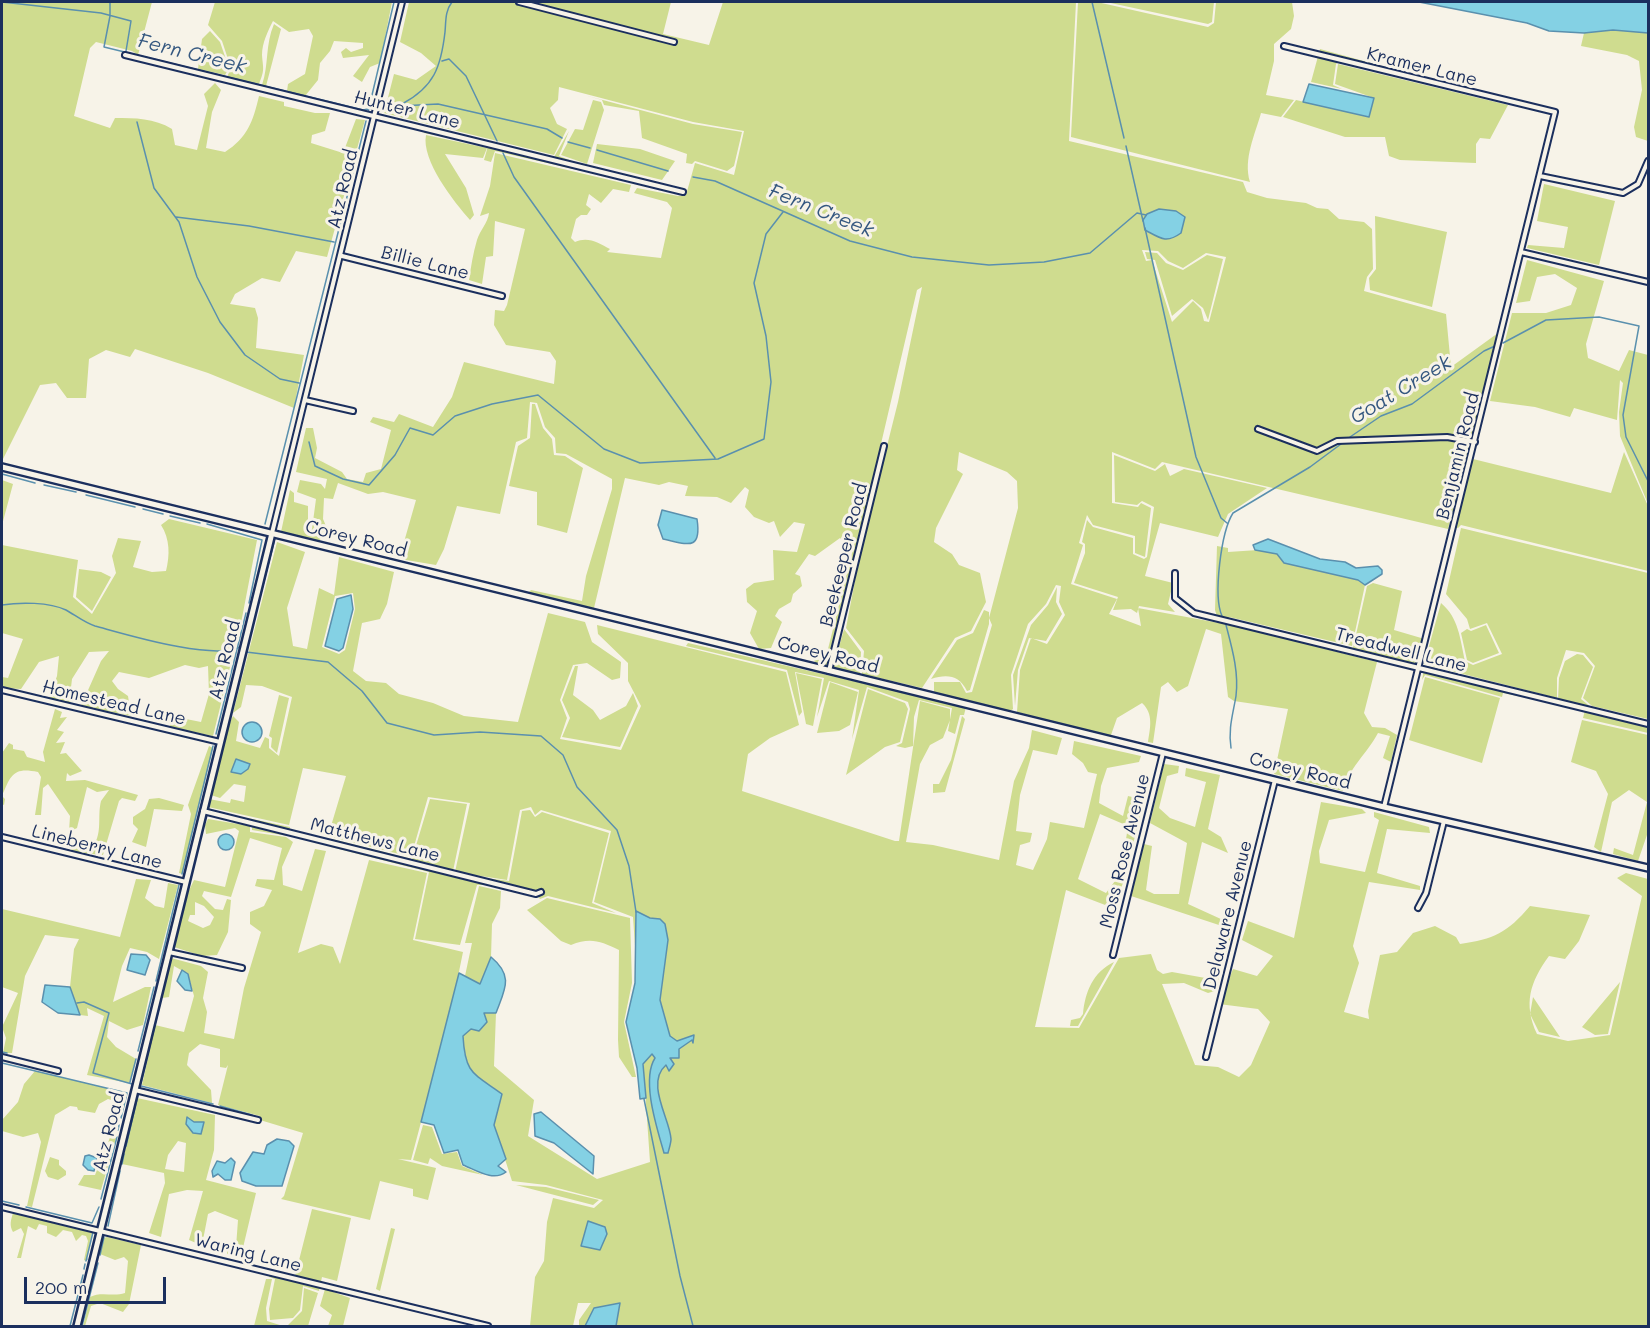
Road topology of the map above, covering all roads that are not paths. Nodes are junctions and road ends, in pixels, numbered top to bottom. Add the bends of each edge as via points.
1 (402, 2) edge
2 (519, 2) edge
3 (674, 42) dead end
4 (1284, 46) dead end
5 (125, 55) dead end
6 (1555, 112) joint
7 (375, 116) junction
8 (1648, 161) edge
9 (1540, 176) junction
10 (683, 192) dead end
11 (1521, 252) junction
12 (342, 256) junction
13 (1648, 282) edge
14 (502, 296) dead end
15 (305, 400) junction
16 (353, 411) dead end
17 (1258, 429) dead end
18 (1475, 442) junction
19 (885, 446) dead end
20 (2, 467) edge
21 (272, 533) junction
22 (1174, 573) dead end
23 (1419, 668) junction
24 (829, 671) junction
25 (2, 690) edge
26 (1648, 724) edge
27 (220, 742) junction
28 (1163, 753) junction
29 (1275, 780) junction
30 (1384, 807) junction
31 (203, 811) junction
32 (1444, 820) junction
33 (2, 837) edge
34 (1648, 868) edge
35 (186, 882) junction
36 (541, 892) dead end
37 (1418, 908) dead end
38 (169, 952) junction
39 (1113, 955) dead end
40 (242, 968) dead end
41 (1206, 1057) dead end
42 (2, 1058) edge
43 (58, 1071) dead end
44 (135, 1090) junction
45 (258, 1120) dead end
46 (2, 1207) edge
47 (100, 1230) junction
48 (77, 1326) edge
49 (488, 1326) edge

1 - 7 street, Atz Road
2 - 3 street
4 - 6 street, Kramer Lane
5 - 7 street, Hunter Lane
6 - 9 street, Benjamin Road
7 - 10 street, Hunter Lane
7 - 12 street, Atz Road
8 - 9 street via 1638,184 1623,193
9 - 11 street, Benjamin Road
11 - 13 street
11 - 18 street, Benjamin Road
12 - 14 street, Billie Lane
12 - 15 street, Atz Road
15 - 16 street
15 - 21 street, Atz Road
17 - 18 street via 1317,451 1337,441 1447,437
18 - 23 street, Benjamin Road
19 - 24 street, Beekeeper Road
20 - 21 street, Corey Road
21 - 24 street, Corey Road
21 - 27 street, Atz Road
22 - 23 street, Treadwell Lane via 1176,598 1194,613
23 - 26 street, Treadwell Lane
23 - 30 street, Benjamin Road
24 - 28 street, Corey Road
25 - 27 street, Homestead Lane
27 - 31 street, Atz Road
28 - 29 street, Corey Road
28 - 39 street, Moss Rose Avenue
29 - 30 street, Corey Road
29 - 41 street, Delaware Avenue
30 - 32 street, Corey Road
31 - 35 street, Atz Road
31 - 36 street, Matthews Lane via 536,894
32 - 34 street, Corey Road
32 - 37 street via 1426,893
33 - 35 street, Lineberry Lane
35 - 38 street, Atz Road
38 - 40 street
38 - 44 street, Atz Road
42 - 43 street
44 - 45 street
44 - 47 street, Atz Road
46 - 47 street, Waring Lane
47 - 48 street, Atz Road
47 - 49 street, Waring Lane

